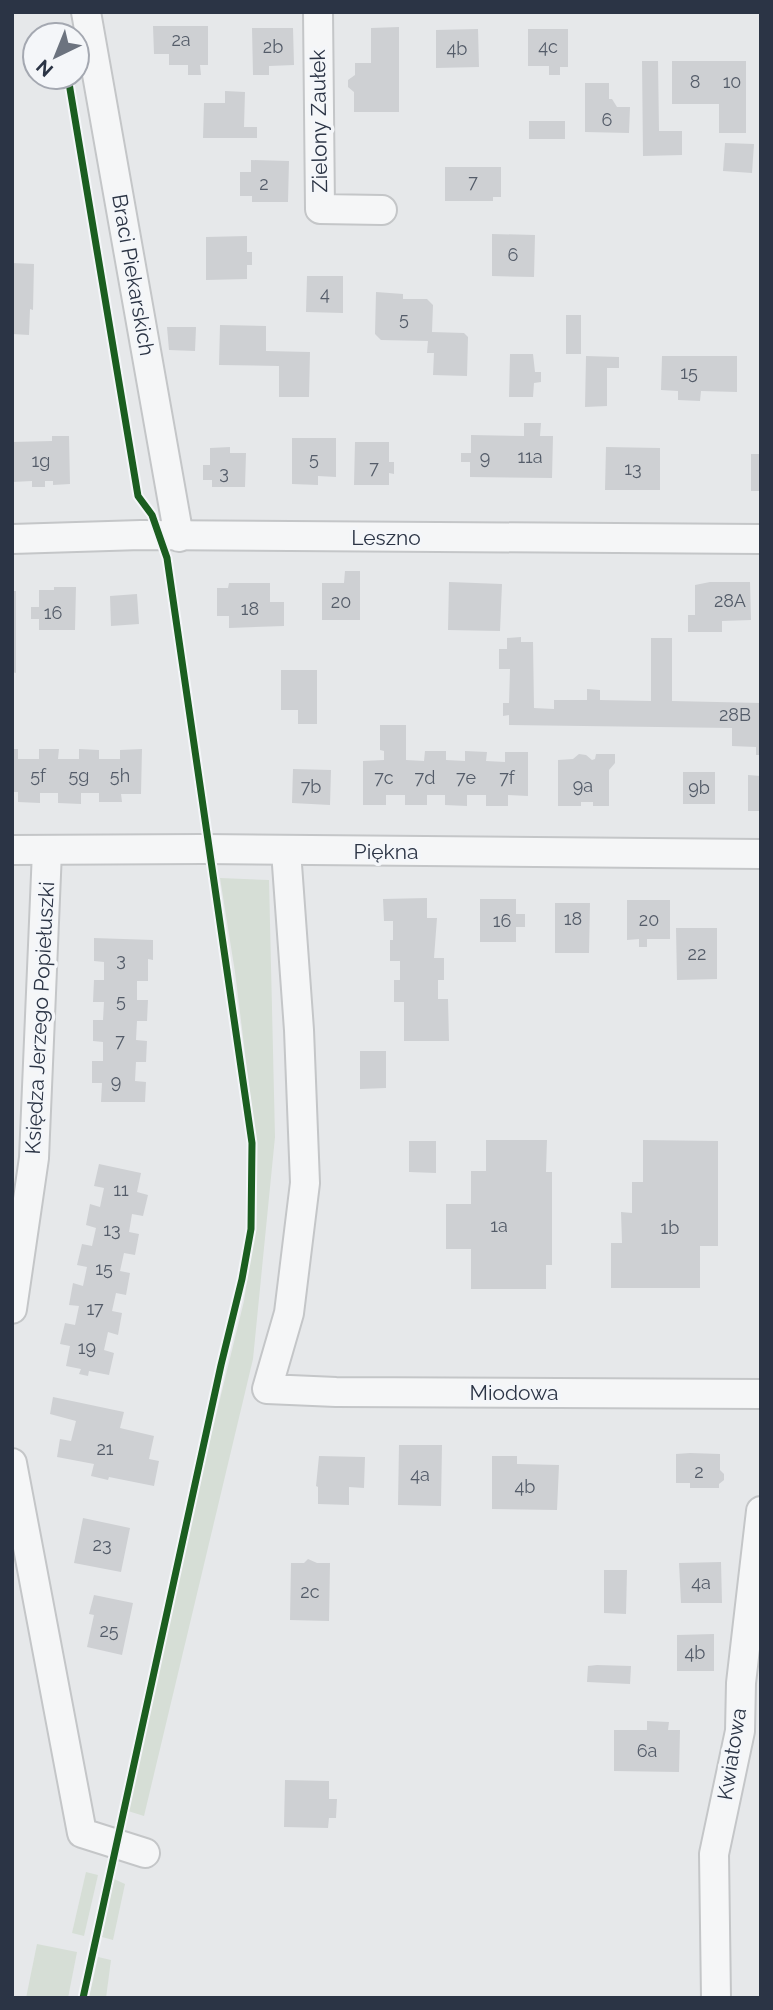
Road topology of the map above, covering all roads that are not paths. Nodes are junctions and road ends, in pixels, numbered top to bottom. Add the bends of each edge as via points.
1 (86, 12) edge
2 (318, 12) edge
3 (382, 210) dead end
4 (179, 537) junction
5 (12, 539) edge
6 (761, 539) edge
7 (12, 850) edge
8 (47, 850) junction
9 (286, 851) junction
10 (761, 855) edge
11 (12, 1309) edge
12 (761, 1394) edge
13 (12, 1463) edge
14 (761, 1511) edge
15 (751, 1683) edge
16 (145, 1853) dead end
17 (716, 1998) edge

1 - 4 street, Braci Piekarskich
2 - 3 street, Zielony Zaułek via 320,209
4 - 5 street, Leszno
4 - 6 street, Leszno
7 - 8 street, Piękna
8 - 9 street, Piękna
8 - 11 street, Księdza Jerzego Popiełuszki via 34,1158
9 - 10 street, Piękna
9 - 12 street, Miodowa via 305,1183 289,1313 267,1389
13 - 16 street via 82,1833
14 - 15 street, Kwiatowa
15 - 17 street, Kwiatowa via 715,1854

